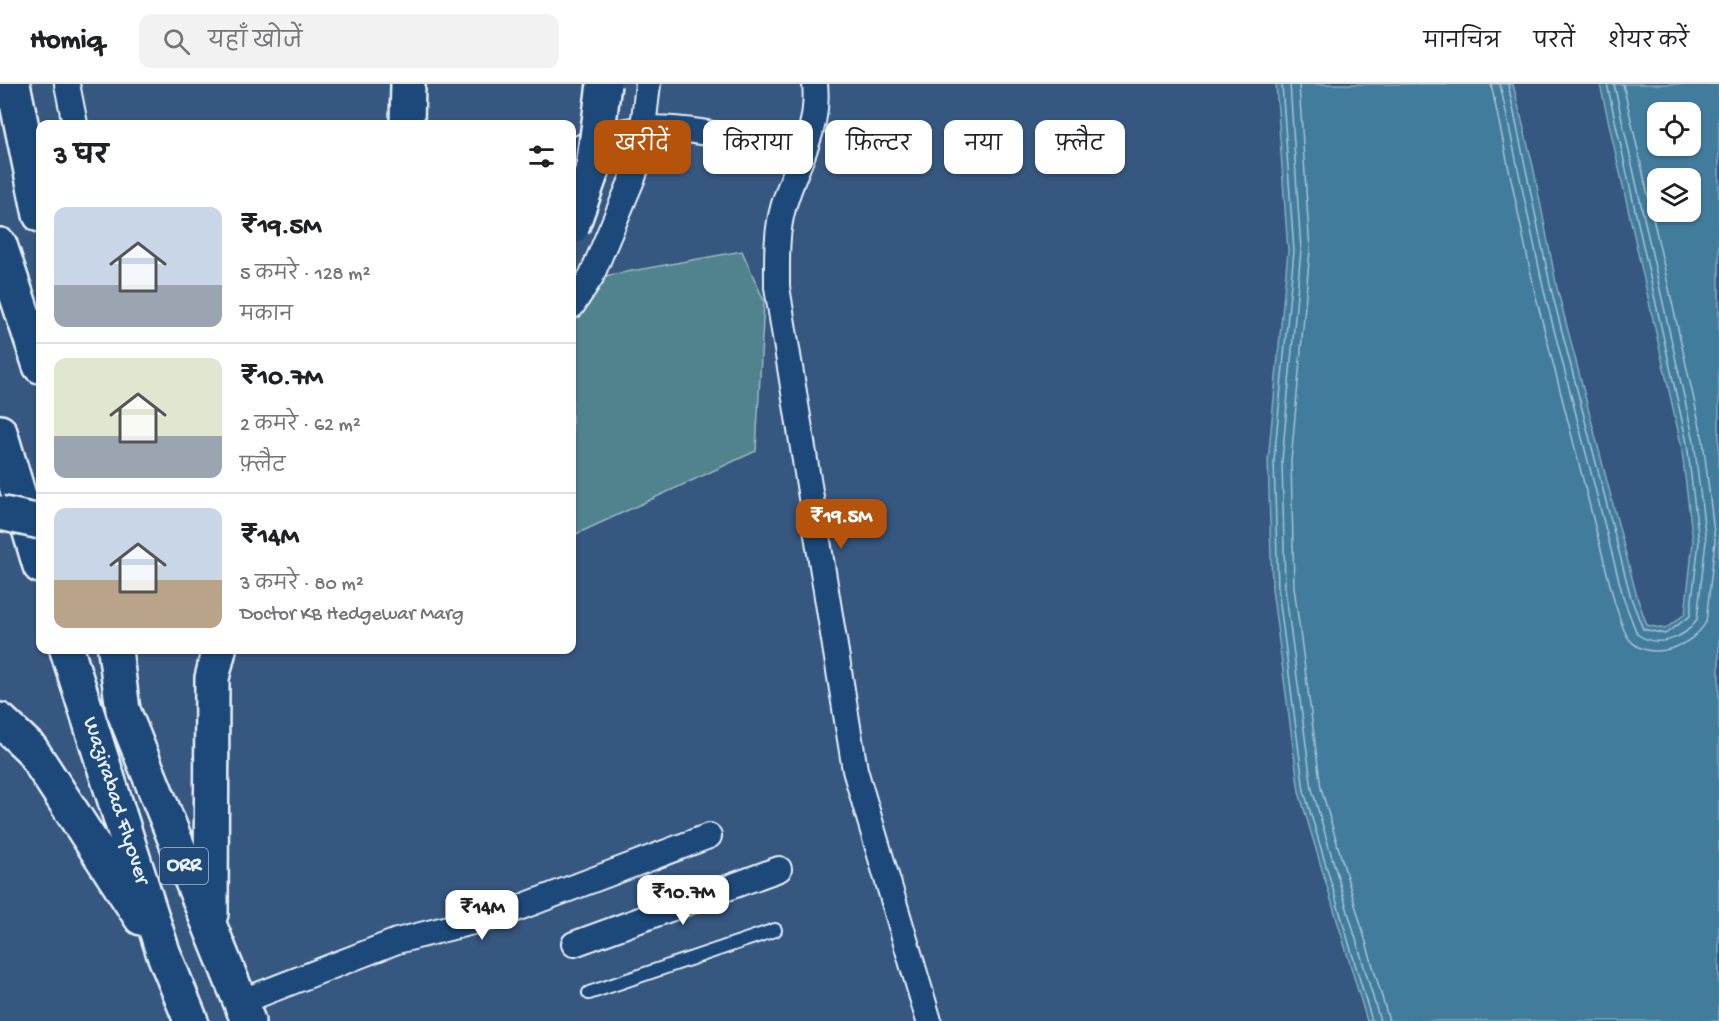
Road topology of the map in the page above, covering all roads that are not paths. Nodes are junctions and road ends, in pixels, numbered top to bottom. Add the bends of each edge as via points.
1 (13, 84) edge
2 (67, 84) edge
3 (408, 84) edge
4 (604, 84) edge
5 (648, 84) edge
6 (815, 84) edge
7 (74, 120) edge
8 (407, 120) edge
9 (645, 120) edge
10 (813, 127) edge
11 (594, 141) edge
12 (576, 150) edge
13 (634, 174) edge
14 (795, 174) edge
15 (36, 196) edge
16 (576, 215) edge
17 (0, 245) edge
18 (576, 300) edge
19 (36, 354) edge
20 (0, 432) edge
21 (0, 513) edge
22 (36, 521) edge
23 (36, 553) edge
24 (68, 654) edge
25 (116, 654) edge
26 (218, 654) edge
27 (0, 720) edge
28 (709, 836) dead end
29 (778, 869) dead end
30 (775, 930) dead end
31 (211, 933) junction
32 (574, 944) dead end
33 (163, 952) junction
34 (589, 993) dead end
35 (244, 1012) edge
36 (191, 1021) edge
37 (929, 1021) edge

1 - 15 highway
2 - 7 street
3 - 8 highway
4 - 16 highway, bridge via 593,168
5 - 9 street
6 - 10 street
11 - 12 street
13 - 18 street via 591,277
14 - 37 street via 782,209 777,287 855,770
17 - 19 highway
20 - 23 highway
21 - 22 highway, bridge
24 - 33 highway, Wazirabad Flyover / ORR
25 - 31 highway, ORR via 123,710
26 - 31 highway via 212,678
27 - 33 highway, ORR via 31,749
28 - 35 street via 500,915 397,941
29 - 32 street
30 - 34 lane
31 - 35 highway, ORR
33 - 36 highway, ORR

